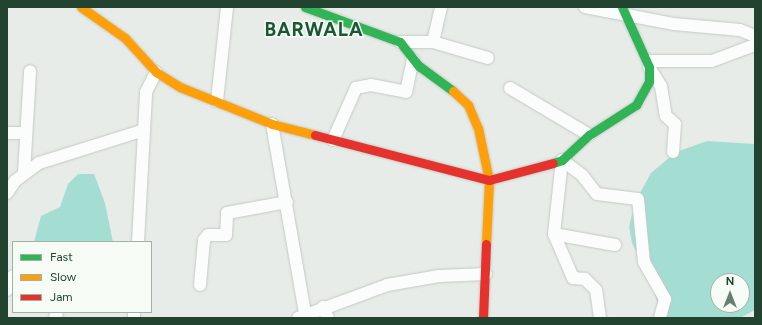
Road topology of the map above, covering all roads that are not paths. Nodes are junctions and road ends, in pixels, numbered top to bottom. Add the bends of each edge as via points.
1 (81, 7) edge
2 (227, 7) edge
3 (305, 7) edge
4 (441, 7) edge
5 (585, 7) edge
6 (623, 9) edge
7 (755, 36) edge
8 (400, 42) junction
9 (433, 42) junction
10 (755, 45) edge
11 (488, 58) dead end
12 (413, 60) junction
13 (649, 64) junction
14 (30, 71) dead end
15 (156, 72) junction
16 (510, 88) dead end
17 (217, 101) junction
18 (272, 124) junction
19 (144, 130) junction
20 (7, 133) edge
21 (25, 133) junction
22 (589, 136) junction
23 (333, 140) junction
24 (673, 152) dead end
25 (562, 160) junction
26 (24, 173) junction
27 (489, 180) junction
28 (7, 193) edge
29 (287, 202) junction
30 (554, 234) junction
31 (138, 241) edge
32 (615, 245) dead end
33 (486, 274) junction
34 (12, 278) edge
35 (200, 285) dead end
36 (7, 290) edge
37 (323, 306) junction
38 (301, 315) edge
39 (328, 318) edge
40 (483, 318) edge
41 (600, 318) edge
42 (660, 318) edge

1 - 15 street via 125,38
2 - 17 street
3 - 8 street
4 - 9 street
5 - 6 street
6 - 7 street via 674,24 740,30
6 - 13 street
8 - 9 street
8 - 12 street
9 - 11 street
10 - 13 street via 712,61
12 - 23 street via 406,92 371,85 356,88
12 - 27 street via 468,105 478,128
13 - 22 street via 649,82 636,105
13 - 24 street via 661,86 666,116 675,124
14 - 21 street
15 - 17 street
15 - 19 street via 146,92
16 - 22 street
17 - 18 street
18 - 23 street
18 - 29 street
19 - 26 street via 39,163
19 - 31 street
20 - 21 street
21 - 26 street
22 - 25 street
23 - 27 street
25 - 27 street
25 - 30 street
25 - 42 street via 582,175 597,194 638,199 644,262 666,302
26 - 28 street
27 - 33 street
29 - 35 street via 227,213 226,235 208,235 204,240
29 - 38 street
30 - 32 street
30 - 41 street via 573,278 585,279 596,290
33 - 37 street via 439,276 387,285
33 - 40 street
34 - 36 street
37 - 38 street
37 - 39 street

